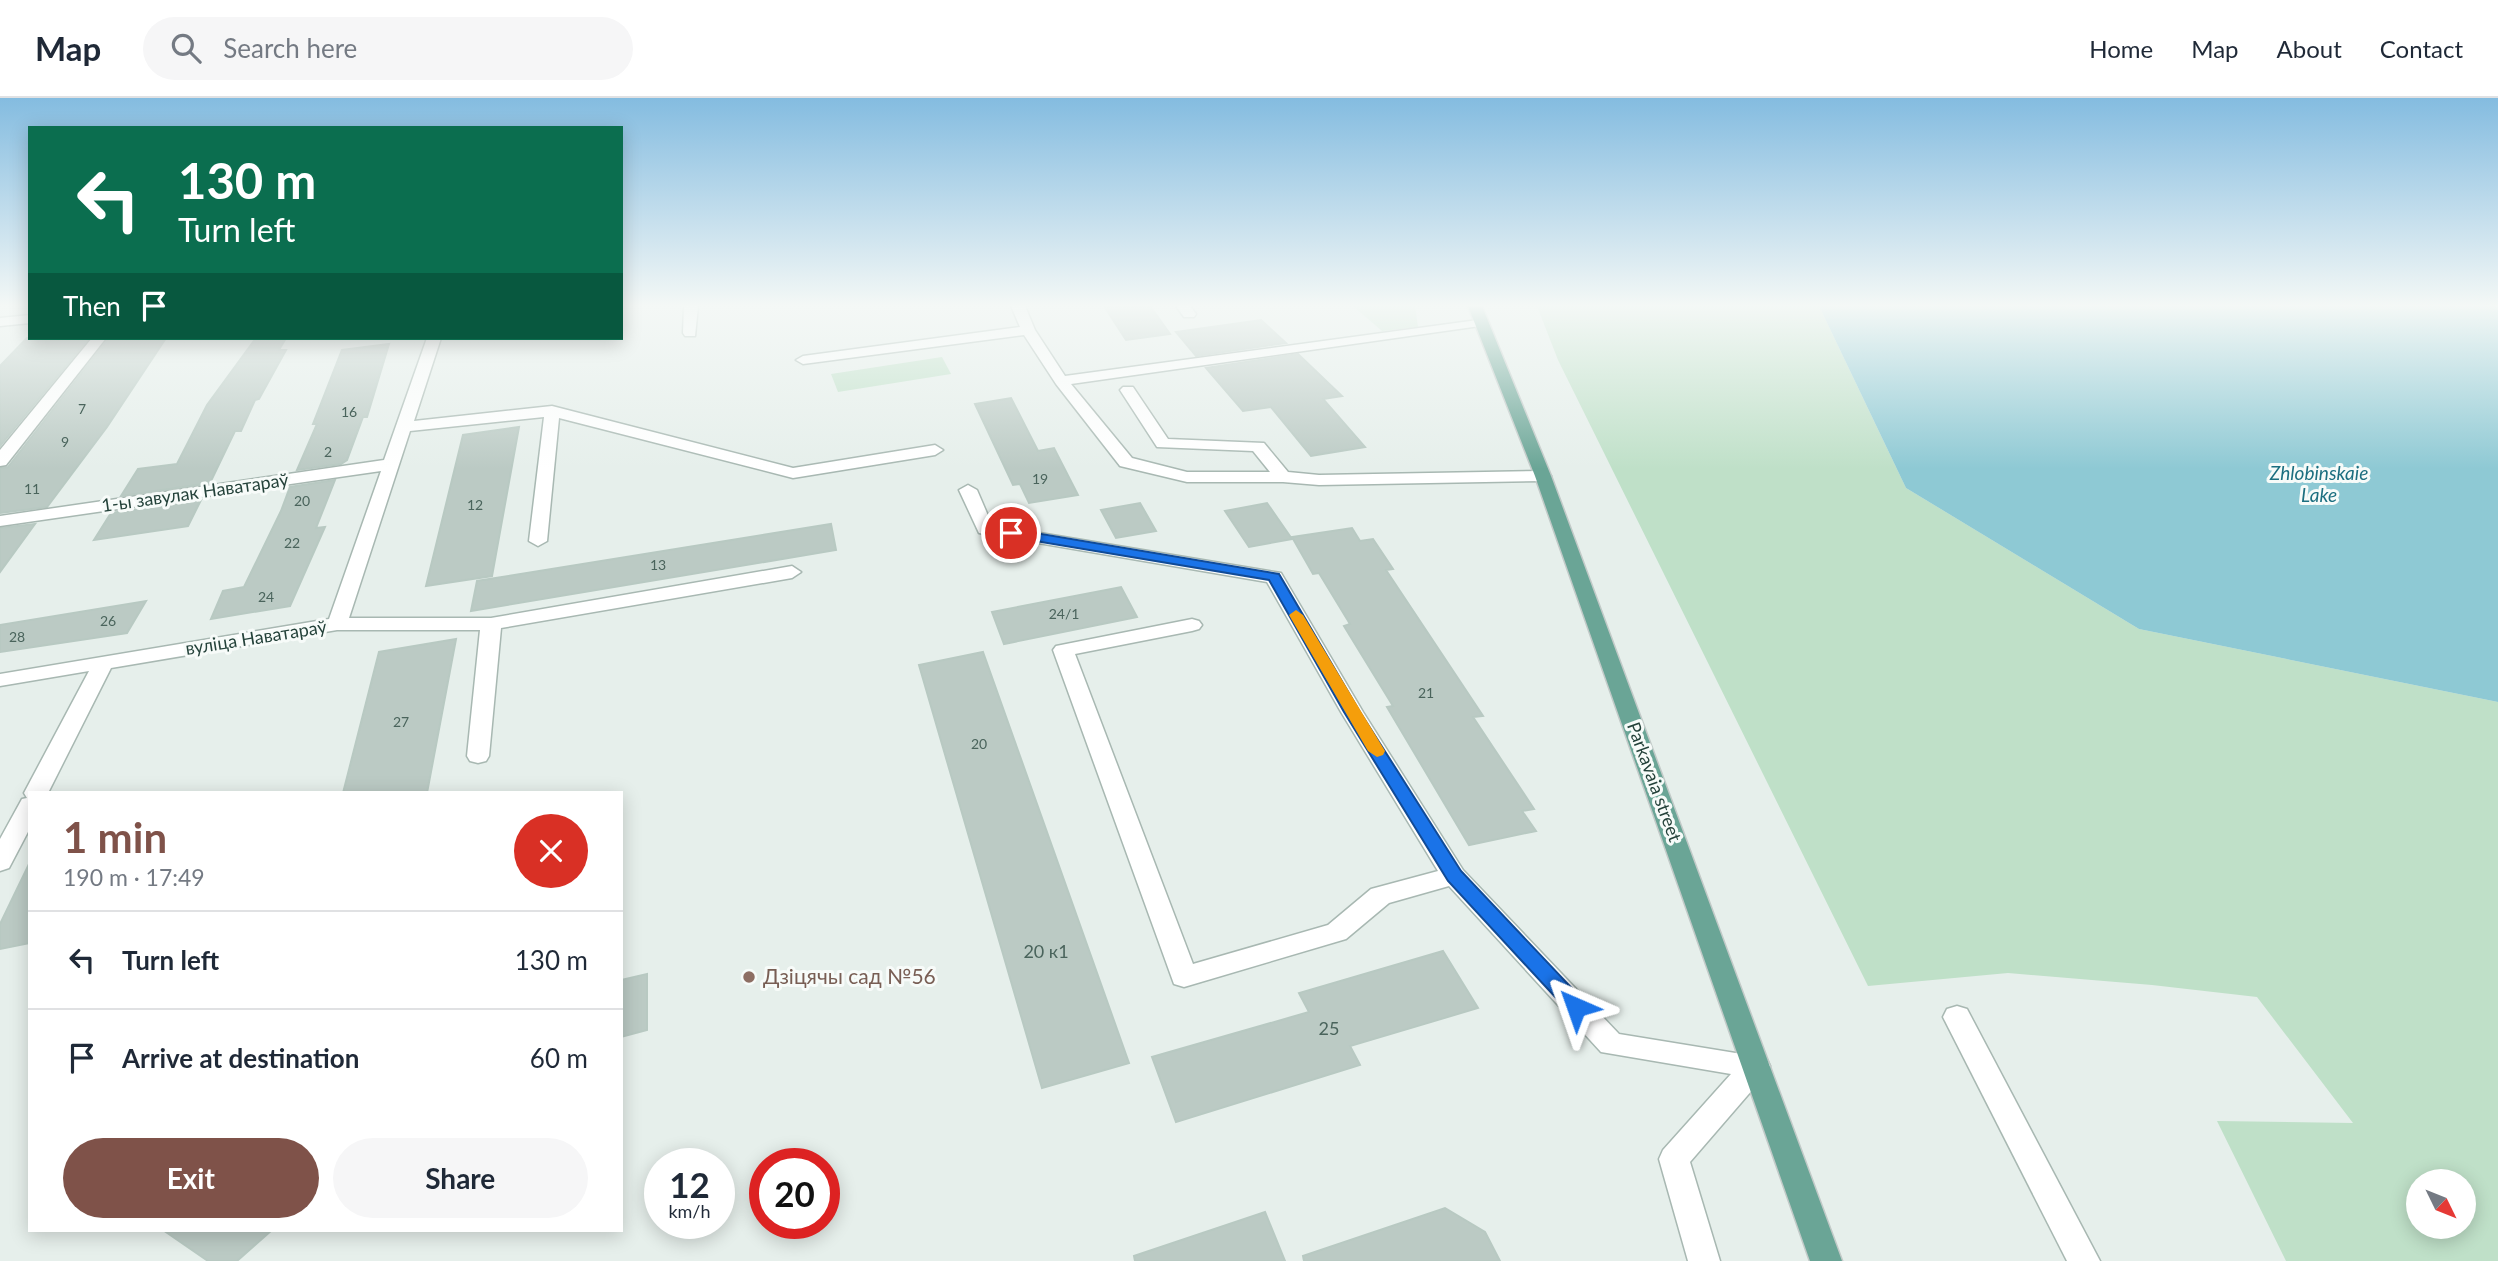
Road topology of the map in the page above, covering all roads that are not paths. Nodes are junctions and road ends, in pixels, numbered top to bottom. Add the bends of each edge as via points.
1 (81, 360) edge
2 (427, 360) edge
3 (1048, 360) edge
4 (1190, 360) edge
5 (1496, 360) edge
6 (1061, 381) junction
7 (1128, 390) dead end
8 (552, 411) junction
9 (405, 426) junction
10 (935, 450) dead end
11 (0, 461) edge
12 (391, 464) junction
13 (1283, 477) junction
14 (1543, 477) junction
15 (968, 490) dead end
16 (0, 521) edge
17 (538, 541) dead end
18 (792, 572) dead end
19 (337, 624) junction
20 (491, 624) junction
21 (1192, 625) dead end
22 (104, 663) junction
23 (0, 680) edge
24 (478, 756) dead end
25 (37, 791) edge
26 (28, 809) edge
27 (0, 862) edge
28 (1454, 876) junction
29 (1957, 1017) dead end
30 (1756, 1066) junction
31 (1704, 1261) edge
32 (1826, 1261) edge
33 (2084, 1261) edge

1 - 11 street
2 - 9 street, вуліца Наватараў
3 - 6 street
4 - 6 street
5 - 14 main road, Parkavaia street
6 - 13 street via 1126,462 1187,477
7 - 13 street via 1163,444 1258,446
8 - 9 street
8 - 10 street via 793,473
8 - 17 street
9 - 12 street, вуліца Наватараў
12 - 16 street, 1-ы завулак Наватараў
12 - 19 street, вуліца Наватараў
13 - 14 street
14 - 30 main road, Parkavaia street
15 - 28 street via 985,529 1274,577
18 - 20 street
19 - 20 street
19 - 22 street, вуліца Наватараў
20 - 24 street
21 - 28 street via 1063,650 1184,977 1337,932 1380,896
22 - 23 street, вуліца Наватараў
22 - 25 street
26 - 27 street
28 - 30 street via 1611,1044
29 - 33 street
30 - 31 street via 1674,1159
30 - 32 main road, Parkavaia street

